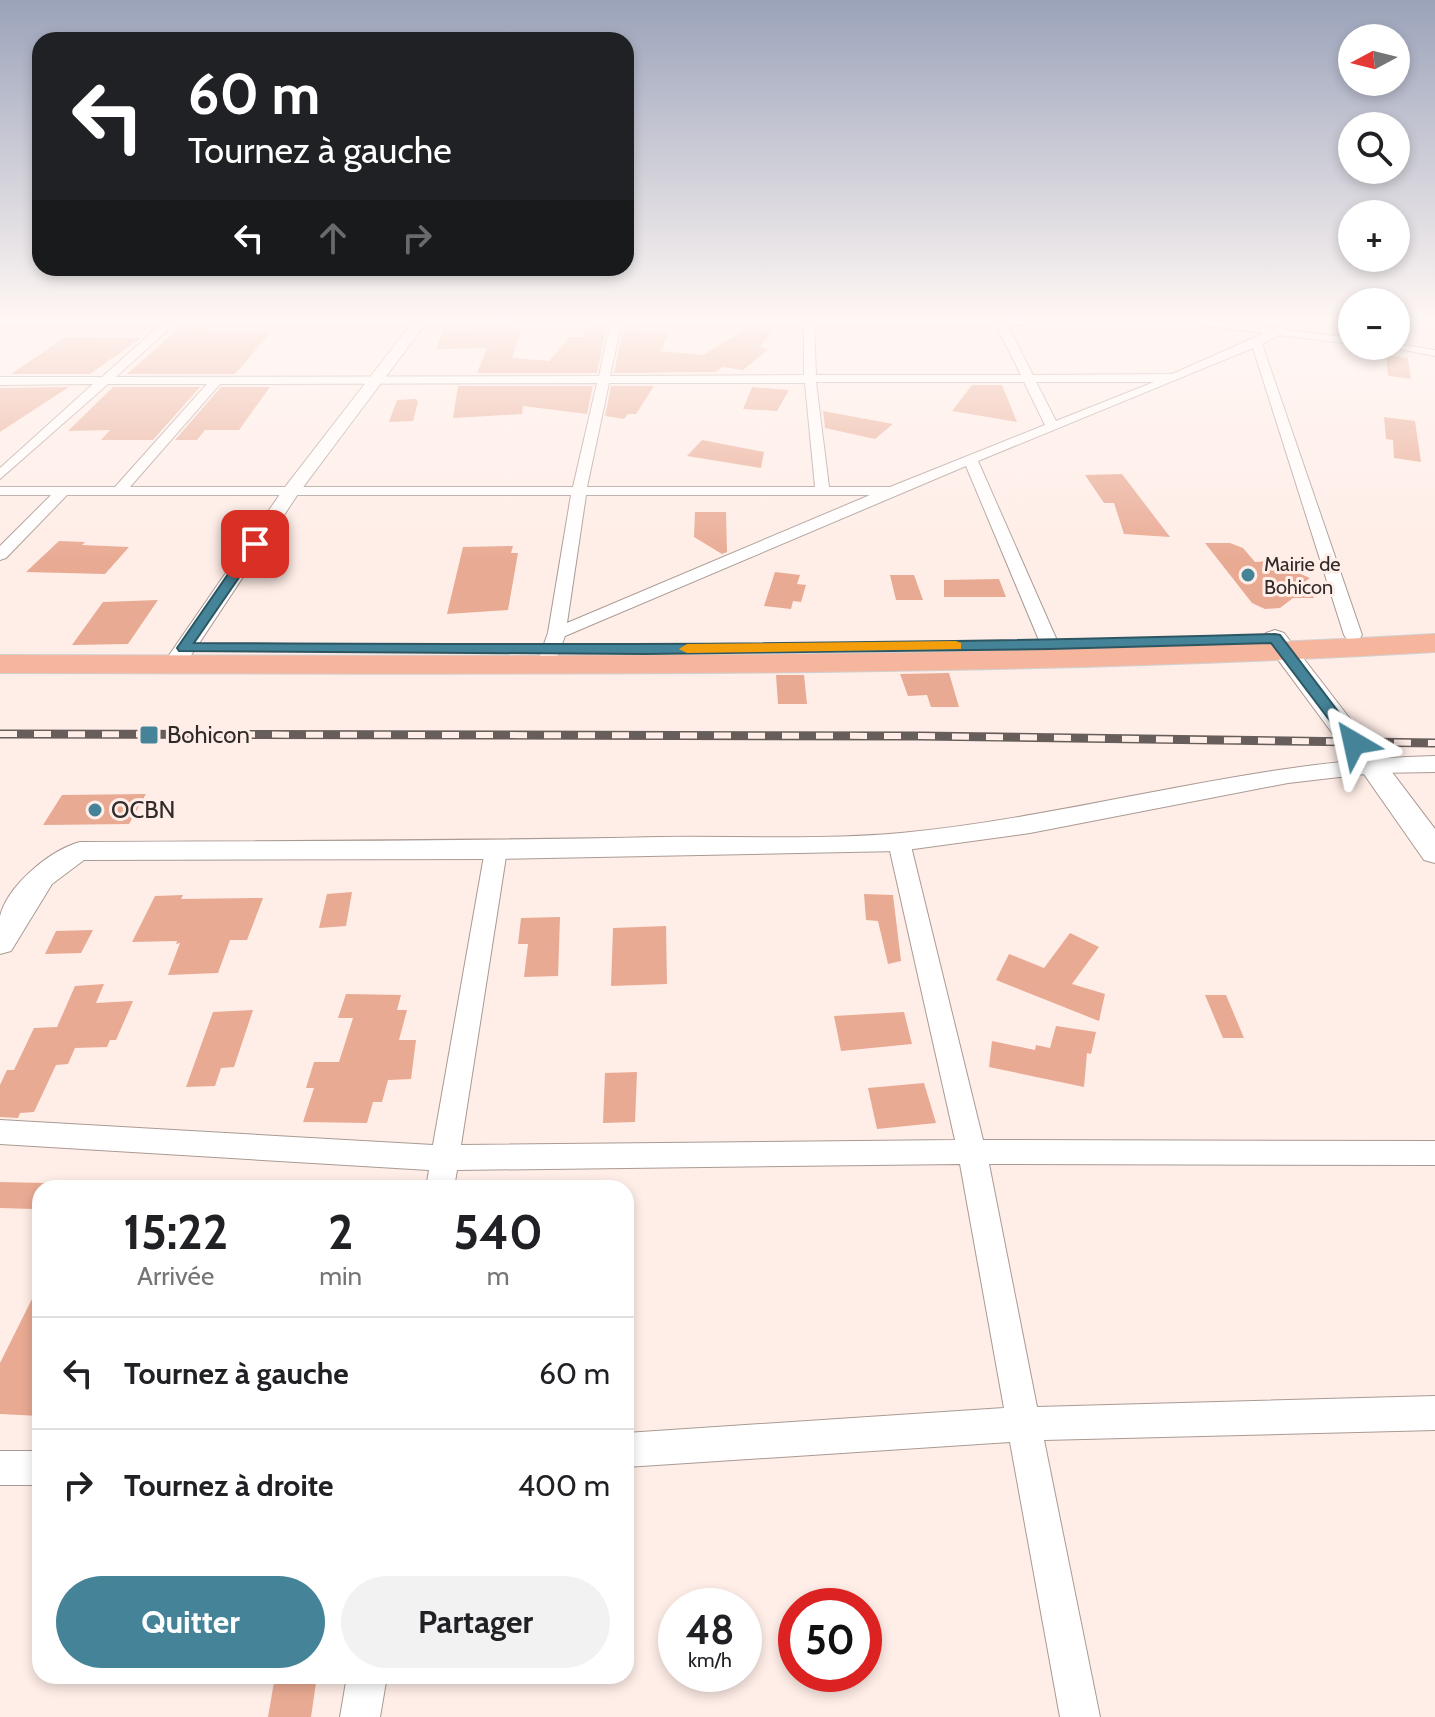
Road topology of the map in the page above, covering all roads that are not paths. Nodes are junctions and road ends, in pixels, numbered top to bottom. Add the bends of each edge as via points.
1 (84, 399) edge
2 (200, 399) edge
3 (363, 399) edge
4 (598, 399) edge
5 (812, 399) edge
6 (1039, 399) edge
7 (1122, 399) edge
8 (1275, 399) edge
9 (1053, 428) junction
10 (971, 461) junction
11 (0, 475) edge
12 (0, 491) edge
13 (63, 491) junction
14 (119, 491) junction
15 (291, 491) junction
16 (892, 491) junction
17 (579, 492) junction
18 (823, 492) junction
19 (0, 555) edge
20 (1435, 629) edge
21 (1353, 635) junction
22 (1435, 643) edge
23 (1050, 645) junction
24 (1281, 646) junction
25 (0, 647) edge
26 (552, 648) junction
27 (1125, 650) junction
28 (835, 655) junction
29 (179, 656) junction
30 (0, 664) edge
31 (1365, 755) junction
32 (1435, 764) edge
33 (899, 842) junction
34 (496, 850) junction
35 (1435, 852) edge
36 (0, 943) edge
37 (0, 1132) edge
38 (972, 1152) junction
39 (1435, 1153) edge
40 (444, 1158) junction
41 (441, 1180) edge
42 (1435, 1413) edge
43 (1023, 1424) junction
44 (634, 1449) edge
45 (0, 1468) edge
46 (32, 1468) edge
47 (366, 1684) edge
48 (360, 1717) edge
49 (1080, 1717) edge

1 - 11 street
2 - 14 street
3 - 15 street
4 - 17 street
5 - 18 street
6 - 9 street
7 - 9 street
8 - 21 street
9 - 10 street
10 - 16 street
10 - 23 street
12 - 13 street
13 - 14 street
13 - 19 street
14 - 15 street
15 - 17 street
15 - 29 street
16 - 18 street
16 - 26 street
17 - 18 street
17 - 26 street
20 - 21 highway
21 - 24 highway
22 - 24 highway
23 - 27 highway
23 - 28 highway
24 - 27 highway
24 - 31 main road
25 - 29 highway
26 - 28 highway
26 - 29 highway
27 - 28 highway
29 - 30 highway
31 - 32 street
31 - 33 street via 1288,775 1030,824
31 - 35 main road
33 - 34 street
33 - 38 street
34 - 36 street via 80,851 57,859 27,895
34 - 40 street
37 - 40 street
38 - 39 street
38 - 40 street
38 - 43 street
40 - 41 street
42 - 43 street
43 - 44 street
43 - 49 street
45 - 46 street
47 - 48 street

